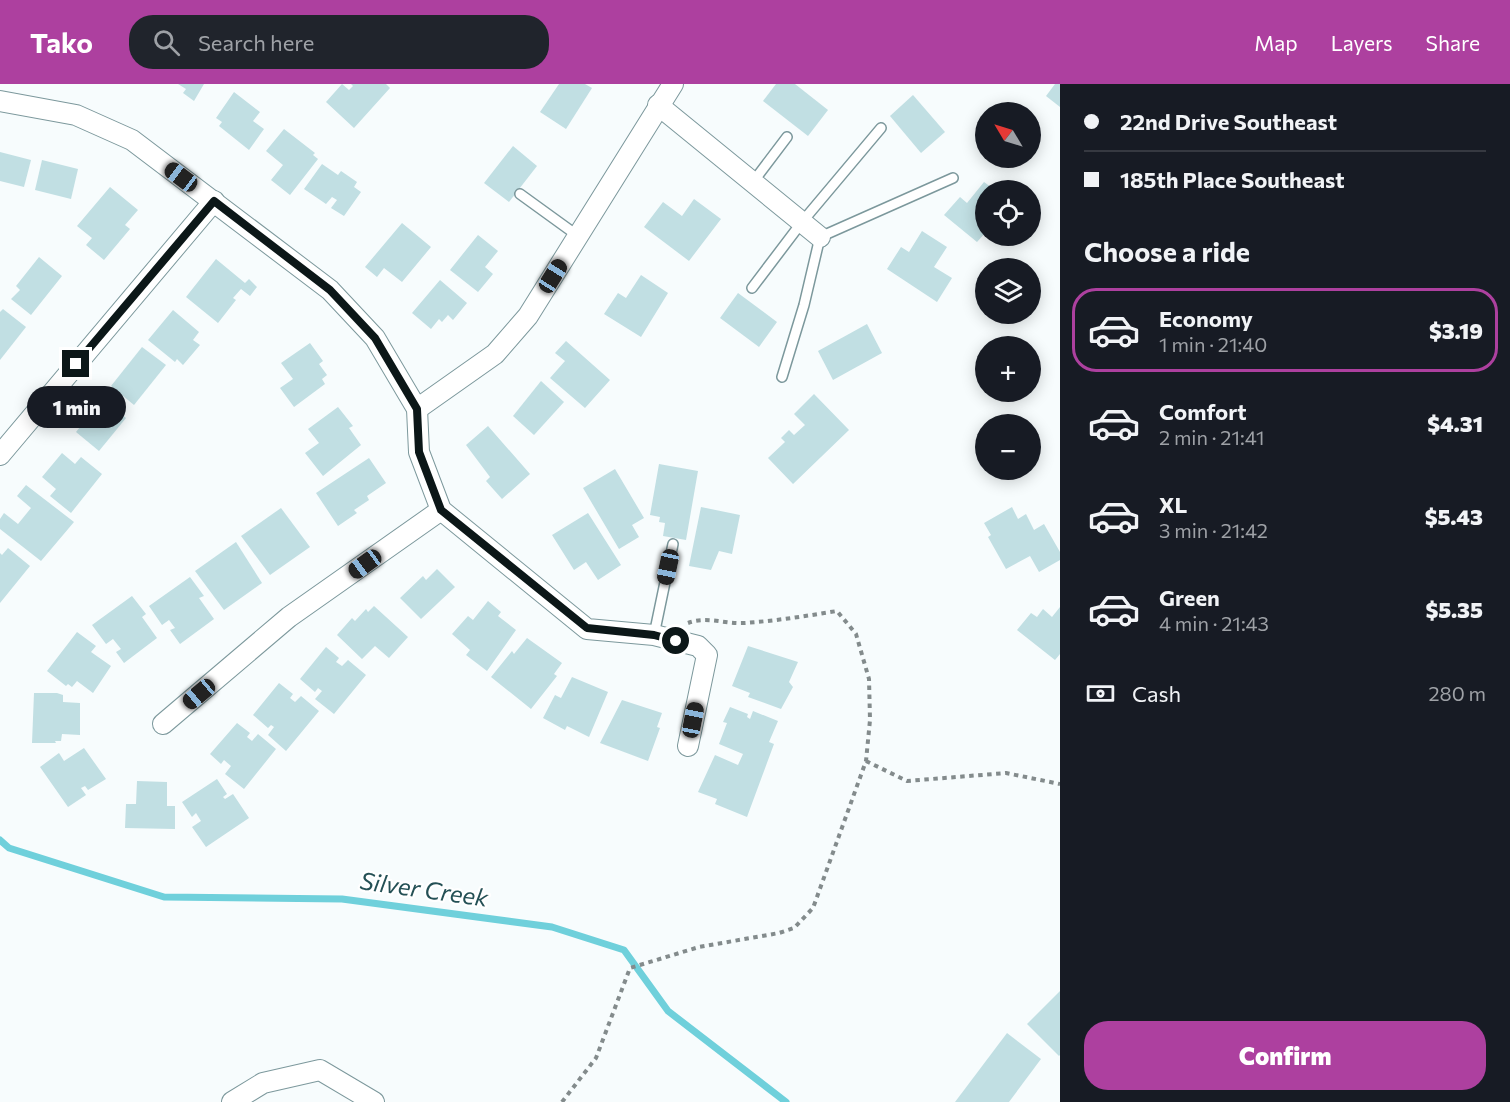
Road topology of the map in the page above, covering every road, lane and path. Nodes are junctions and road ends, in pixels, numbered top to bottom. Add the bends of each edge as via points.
1 (673, 84) edge
2 (0, 101) edge
3 (658, 105) junction
4 (881, 128) dead end
5 (787, 137) dead end
6 (953, 178) dead end
7 (753, 182) junction
8 (520, 194) dead end
9 (214, 201) junction
10 (802, 222) junction
11 (578, 236) junction
12 (820, 237) junction
13 (753, 288) dead end
14 (782, 376) dead end
15 (417, 409) junction
16 (0, 455) edge
17 (441, 510) junction
18 (673, 544) dead end
19 (654, 635) junction
20 (163, 724) dead end
21 (688, 746) dead end
22 (866, 760) junction
23 (1060, 783) edge
24 (232, 1102) edge
25 (374, 1102) edge
26 (562, 1102) edge

1 - 3 street
2 - 9 street via 76,115 132,141
3 - 7 street
3 - 11 street
4 - 10 lane
5 - 7 lane
6 - 12 lane
7 - 10 street
8 - 11 lane
9 - 15 street via 330,290 375,338
9 - 16 street
10 - 12 street
10 - 13 lane
11 - 15 street via 528,316 495,354
12 - 14 lane
15 - 17 street via 419,452
17 - 19 street via 587,628
17 - 20 street via 289,617
18 - 19 lane
19 - 21 street via 698,646 707,655
19 - 22 path via 700,619 740,623 837,610 856,634 869,679
22 - 23 path via 907,780 1006,773
22 - 26 path via 806,918 779,933 699,947 630,968 596,1058
24 - 25 street via 263,1083 320,1070

